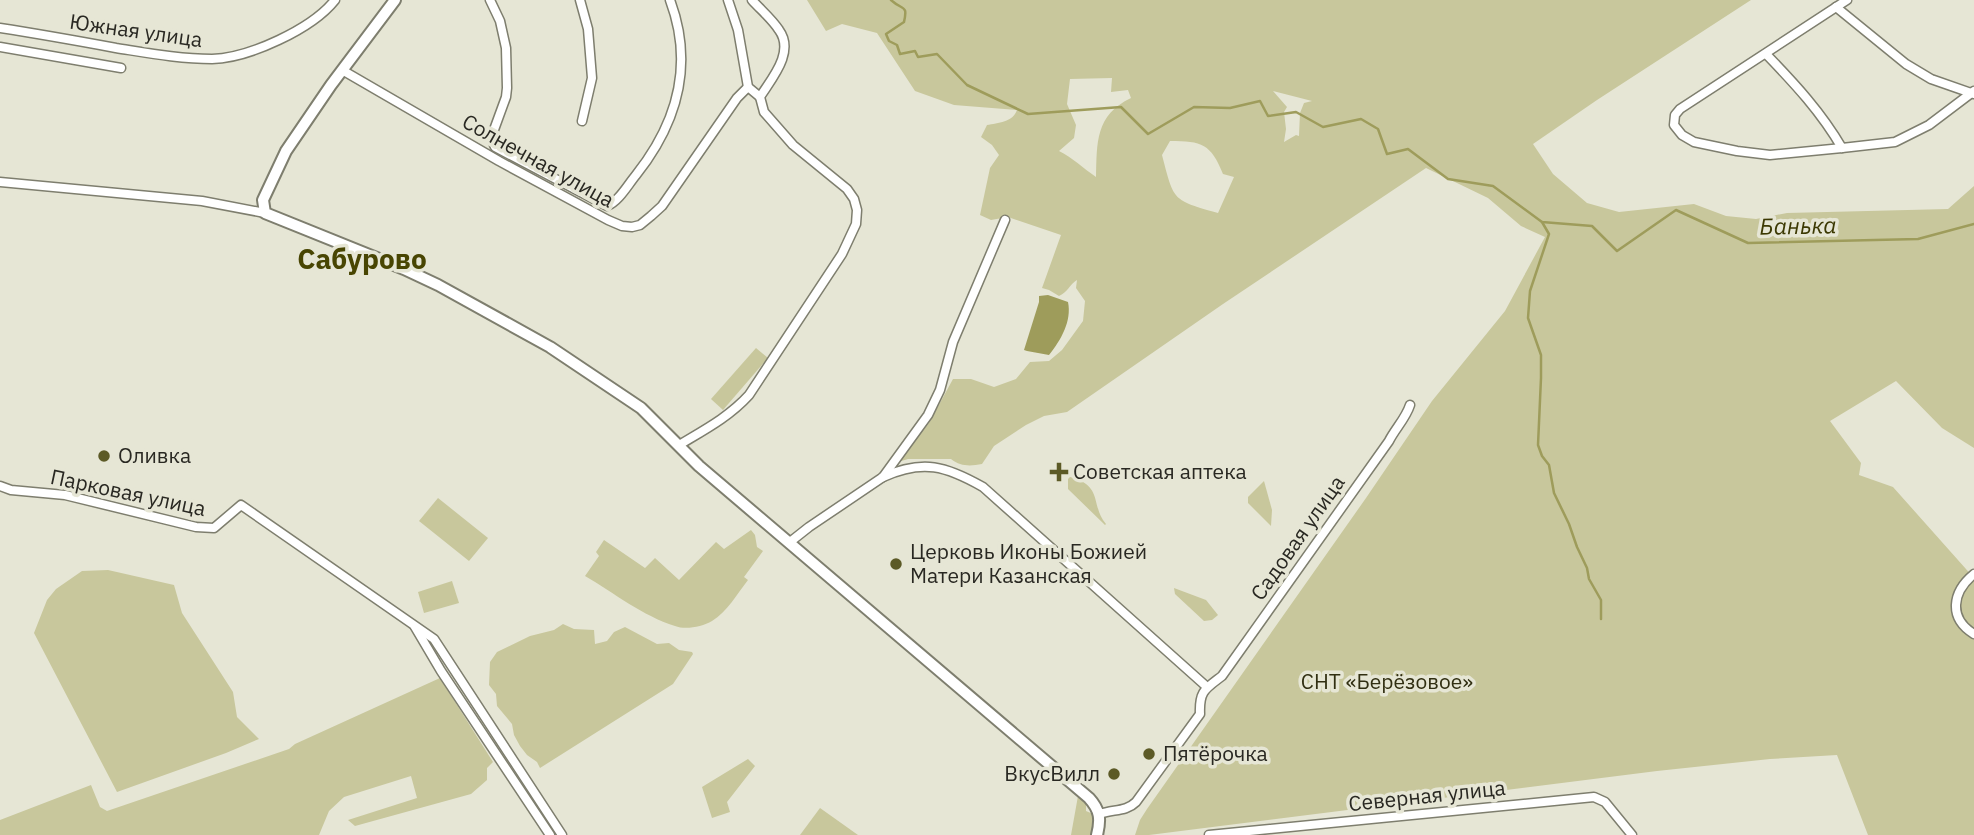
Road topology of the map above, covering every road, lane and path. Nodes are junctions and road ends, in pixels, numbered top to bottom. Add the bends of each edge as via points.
1 (335, 0) edge
2 (395, 0) edge
3 (490, 0) edge
4 (580, 0) edge
5 (670, 0) edge
6 (728, 0) edge
7 (752, 0) edge
8 (1847, 0) edge
9 (1836, 7) junction
10 (0, 28) edge
11 (0, 47) edge
12 (1766, 54) junction
13 (121, 68) dead end
14 (342, 70) junction
15 (748, 88) junction
16 (1973, 93) edge
17 (760, 97) junction
18 (582, 121) dead end
19 (1842, 148) junction
20 (0, 181) edge
21 (265, 212) junction
22 (1005, 220) dead end
23 (1410, 405) dead end
24 (679, 445) junction
25 (883, 477) junction
26 (0, 486) edge
27 (790, 542) junction
28 (1974, 574) edge
29 (414, 624) junction
30 (1974, 634) edge
31 (1207, 687) junction
32 (1100, 814) junction
33 (550, 835) edge
34 (562, 835) edge
35 (1097, 835) edge
36 (1209, 835) edge
37 (1632, 835) edge

1 - 10 street, Южная улица via 300,29 271,44 214,59 160,55
2 - 14 street
3 - 5 street via 506,48 507,88 491,138 495,147 607,206 640,170 675,104 681,41
4 - 18 street via 592,78
6 - 15 street
7 - 17 street via 781,32 785,46
8 - 9 street
9 - 12 street
9 - 16 street via 1906,64 1931,79
11 - 13 street
12 - 19 street via 1815,107
12 - 19 street via 1680,109 1674,125 1682,135 1694,142 1770,155
14 - 15 street, Солнечная улица via 499,161 608,220 632,227 662,206
14 - 21 street via 286,151 263,200
15 - 17 street
16 - 19 street via 1929,125 1895,142
17 - 24 street via 764,112 793,145 847,189 858,210 856,224 842,254 749,395
20 - 21 street via 202,201
21 - 24 street via 416,275 550,347 641,408
22 - 25 street via 953,342 940,390 928,415
23 - 31 street, Садовая улица via 1222,676
24 - 27 street
25 - 27 street
25 - 31 street via 918,466 940,468 978,484
26 - 29 street, Парковая улица via 65,495 196,527 214,528 241,505
27 - 32 street via 1089,797
28 - 30 street via 1964,584 1956,613 1959,622
29 - 33 street, Парковая улица
29 - 34 street, Парковая улица via 434,639
31 - 32 street via 1199,698 1200,714 1136,802
32 - 35 street
36 - 37 street, Северная улица via 1594,797 1605,802

